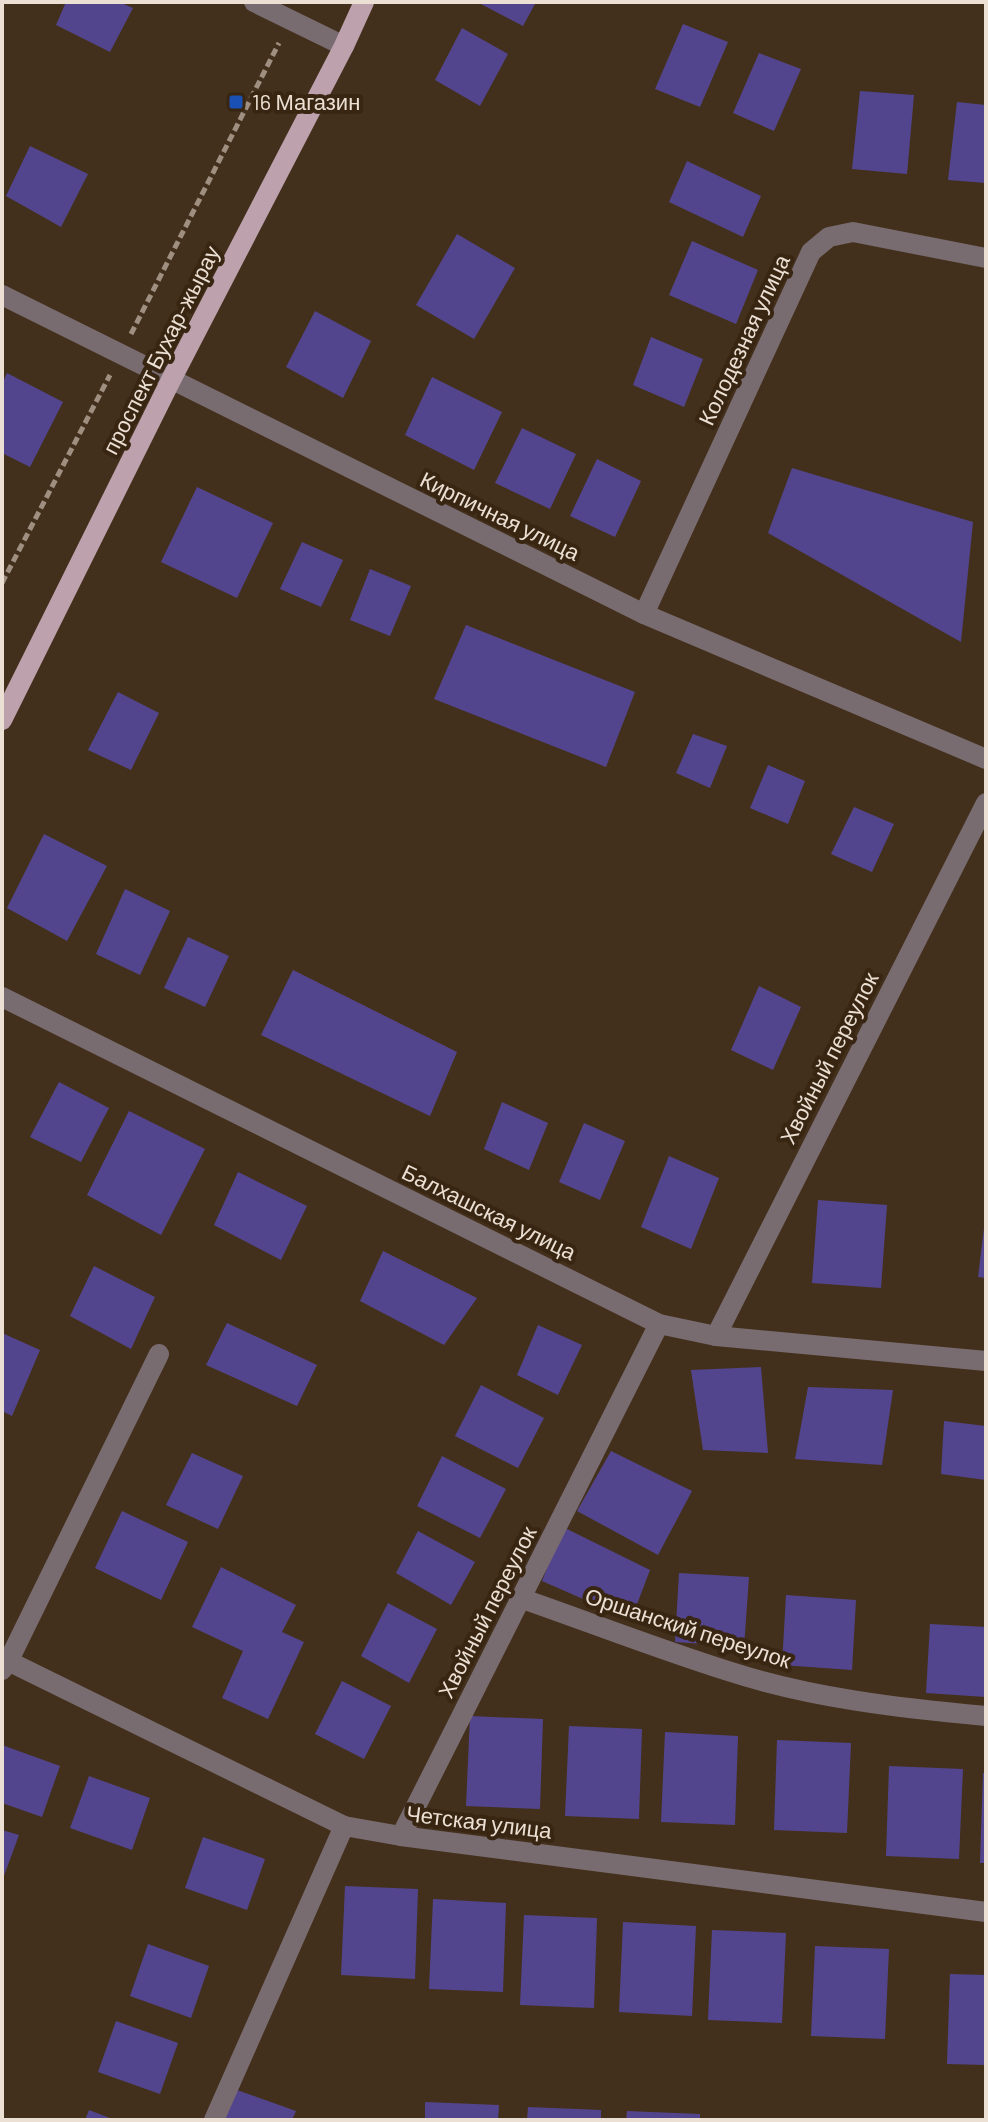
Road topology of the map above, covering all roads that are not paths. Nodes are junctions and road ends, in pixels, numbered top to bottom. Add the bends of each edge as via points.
1 (254, 2) edge
2 (364, 2) edge
3 (344, 46) junction
4 (986, 258) edge
5 (2, 295) edge
6 (171, 380) junction
7 (644, 614) junction
8 (2, 720) edge
9 (986, 759) edge
10 (986, 803) edge
11 (2, 997) edge
12 (659, 1324) junction
13 (716, 1336) junction
14 (159, 1354) dead end
15 (986, 1361) edge
16 (520, 1598) junction
17 (4, 1663) edge
18 (986, 1716) edge
19 (344, 1826) junction
20 (401, 1836) junction
21 (986, 1912) edge
22 (214, 2120) edge

1 - 3 street
2 - 3 main road, проспект Бухар-жырау
3 - 6 main road, проспект Бухар-жырау
4 - 7 street, Колодезная улица via 853,232 829,237 811,252
5 - 6 street, Кирпичная улица
6 - 7 street, Кирпичная улица
6 - 8 main road, проспект Бухар-жырау
7 - 9 street, Кирпичная улица
10 - 13 street, Хвойный переулок
11 - 12 street, Балхашская улица
12 - 13 street, Балхашская улица
12 - 16 street, Хвойный переулок
13 - 15 street, Балхашская улица
14 - 17 street
16 - 18 street, Оршанский переулок via 729,1672 825,1696
16 - 20 street, Хвойный переулок
17 - 19 street, Четская улица
19 - 20 street, Четская улица
19 - 22 street
20 - 21 street, Четская улица

